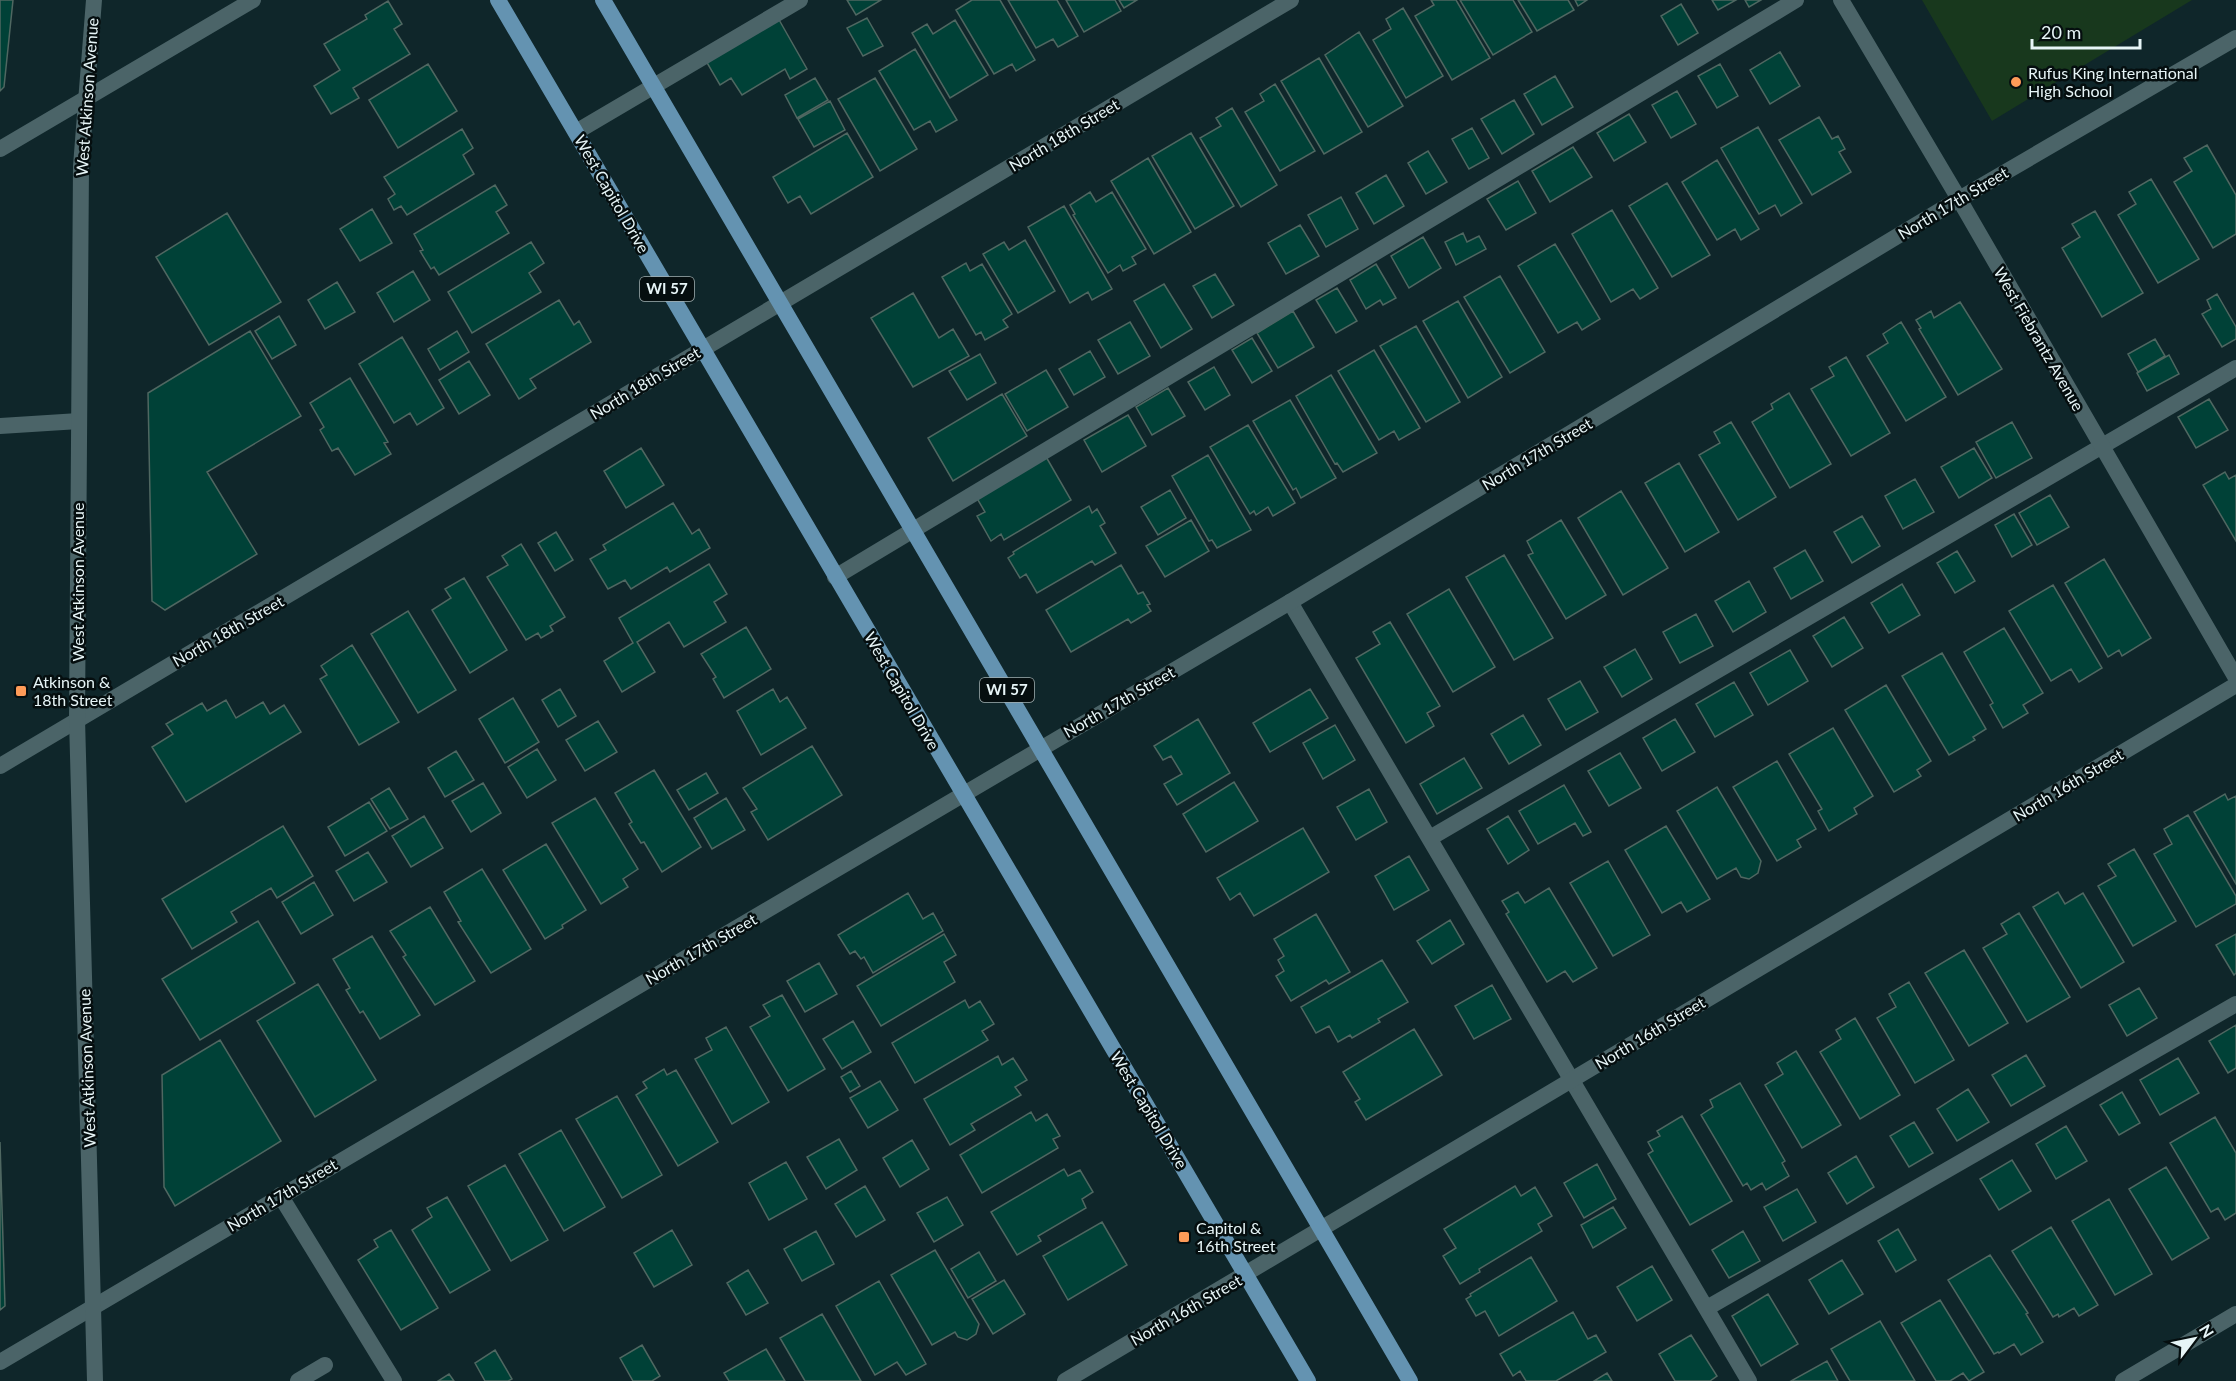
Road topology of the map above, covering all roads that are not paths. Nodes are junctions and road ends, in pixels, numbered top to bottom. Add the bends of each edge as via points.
1 (94, 0) edge
2 (252, 0) edge
3 (498, 0) edge
4 (603, 0) edge
5 (800, 0) edge
6 (1291, 0) edge
7 (1796, 0) edge
8 (1841, 0) edge
9 (2236, 38) edge
10 (653, 88) junction
11 (85, 98) junction
12 (576, 132) junction
13 (0, 149) edge
14 (1959, 199) junction
15 (779, 304) junction
16 (702, 349) junction
17 (2236, 368) edge
18 (79, 422) junction
19 (0, 426) edge
20 (2102, 447) junction
21 (912, 531) junction
22 (835, 577) junction
23 (1290, 602) junction
24 (2236, 678) edge
25 (2236, 685) edge
26 (77, 719) junction
27 (1041, 748) junction
28 (0, 766) edge
29 (963, 795) junction
30 (1430, 838) junction
31 (2236, 1004) edge
32 (1572, 1080) junction
33 (280, 1195) junction
34 (1321, 1229) junction
35 (1246, 1275) junction
36 (94, 1308) junction
37 (1707, 1308) junction
38 (2236, 1314) edge
39 (0, 1362) edge
40 (325, 1365) dead end
41 (95, 1381) edge
42 (298, 1381) edge
43 (394, 1381) edge
44 (1065, 1381) edge
45 (1308, 1381) edge
46 (1410, 1381) edge
47 (1749, 1381) edge
48 (2123, 1381) edge

1 - 11 street, West Atkinson Avenue
2 - 11 street
3 - 12 main road, West Capitol Drive / WI 57
4 - 10 main road, WI 57
5 - 10 street
6 - 15 street, North 18th Street
7 - 21 street
8 - 14 street, West Fiebrantz Avenue
9 - 14 street, North 17th Street
10 - 12 street
10 - 15 main road, WI 57
11 - 13 street
11 - 18 street, West Atkinson Avenue
12 - 16 main road, West Capitol Drive / WI 57
14 - 20 street, West Fiebrantz Avenue
14 - 23 street, North 17th Street
15 - 16 street, North 18th Street
15 - 21 main road, WI 57
16 - 22 main road, West Capitol Drive / WI 57
16 - 26 street, North 18th Street
17 - 20 street
18 - 19 street
18 - 26 street, West Atkinson Avenue
20 - 24 street, West Fiebrantz Avenue
20 - 30 street
21 - 22 street
21 - 27 main road, WI 57
22 - 29 main road, West Capitol Drive / WI 57
23 - 27 street, North 17th Street
23 - 30 street
25 - 32 street, North 16th Street
26 - 28 street, North 18th Street
26 - 36 street, West Atkinson Avenue
27 - 29 street, North 17th Street
27 - 34 main road, WI 57
29 - 33 street, North 17th Street
29 - 35 main road, West Capitol Drive / WI 57
30 - 32 street
31 - 37 street
32 - 34 street, North 16th Street
32 - 37 street
33 - 36 street, North 17th Street
33 - 43 street
34 - 35 street, North 16th Street
34 - 46 main road, WI 57
35 - 44 street, North 16th Street
35 - 45 main road, West Capitol Drive / WI 57
36 - 39 street, North 17th Street
36 - 41 street, West Atkinson Avenue
37 - 47 street
38 - 48 street
40 - 42 street

